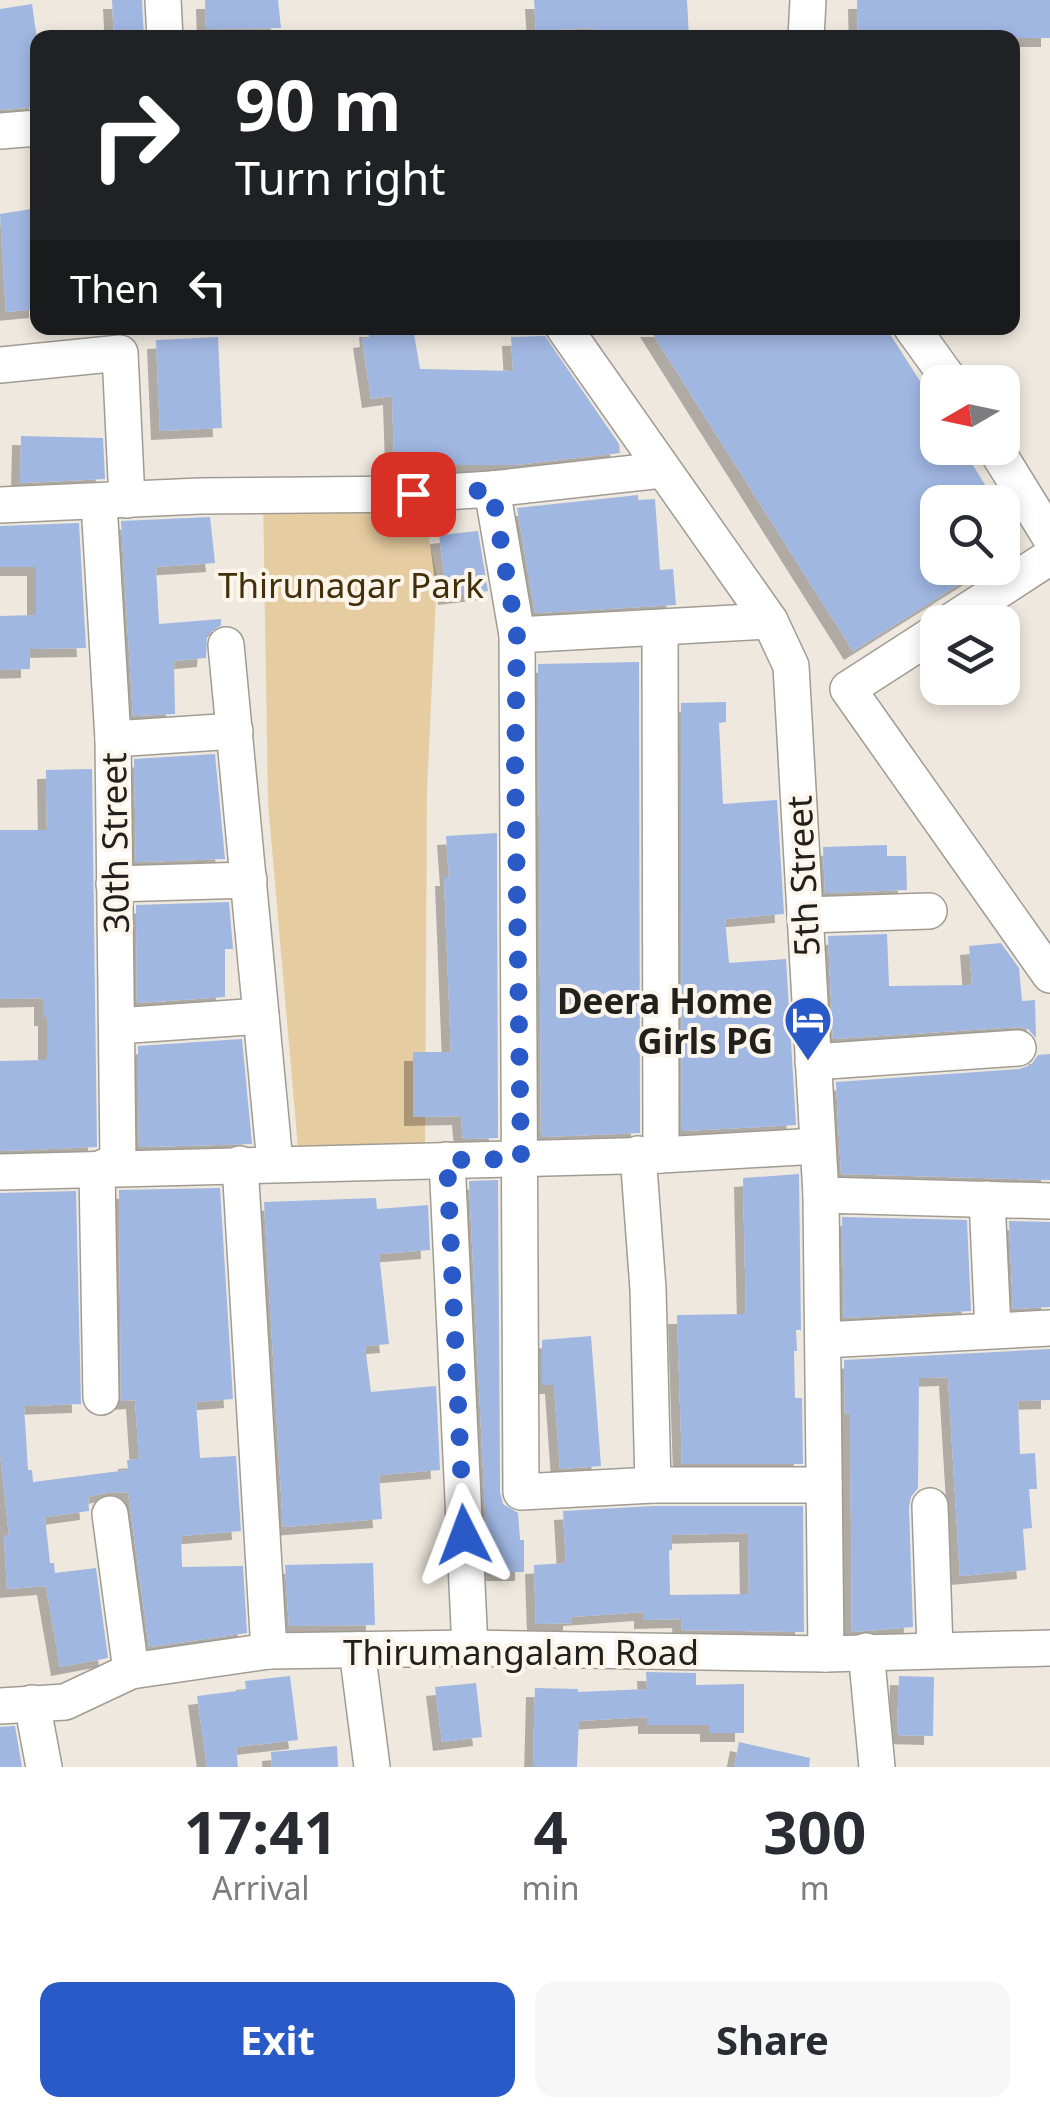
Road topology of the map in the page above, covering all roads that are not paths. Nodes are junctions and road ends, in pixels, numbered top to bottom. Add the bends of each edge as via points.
1 (163, 0) edge
2 (808, 0) edge
3 (165, 30) edge
4 (806, 30) edge
5 (30, 129) edge
6 (0, 131) edge
7 (569, 335) edge
8 (917, 335) edge
9 (0, 365) edge
10 (939, 365) edge
11 (1006, 465) edge
12 (662, 470) junction
13 (492, 490) junction
14 (113, 502) junction
15 (0, 505) edge
16 (1050, 537) edge
17 (1050, 557) edge
18 (976, 605) edge
19 (770, 620) junction
20 (660, 628) junction
21 (517, 636) junction
22 (920, 642) edge
23 (226, 645) dead end
24 (235, 731) junction
25 (112, 739) junction
26 (248, 880) junction
27 (114, 884) junction
28 (929, 911) dead end
29 (804, 915) junction
30 (1050, 974) edge
31 (261, 1016) junction
32 (116, 1026) junction
33 (1018, 1048) dead end
34 (812, 1062) junction
35 (818, 1146) junction
36 (650, 1155) junction
37 (521, 1159) junction
38 (447, 1160) junction
39 (240, 1164) junction
40 (275, 1164) junction
41 (97, 1170) junction
42 (0, 1172) edge
43 (821, 1194) junction
44 (988, 1199) junction
45 (1050, 1201) edge
46 (1050, 1328) edge
47 (993, 1330) junction
48 (823, 1340) junction
49 (101, 1397) dead end
50 (653, 1485) junction
51 (824, 1485) junction
52 (930, 1506) dead end
53 (110, 1514) dead end
54 (470, 1648) junction
55 (1050, 1648) edge
56 (935, 1649) junction
57 (357, 1650) junction
58 (270, 1651) junction
59 (866, 1651) junction
60 (826, 1654) junction
61 (131, 1671) junction
62 (16, 1705) edge
63 (44, 1767) edge
64 (372, 1767) edge
65 (877, 1767) edge

1 - 3 street
2 - 4 street
5 - 6 street
7 - 12 street
8 - 10 street
9 - 14 street, 30th Street via 120,353
11 - 16 street
12 - 13 street
12 - 19 street
13 - 14 street
13 - 21 street
14 - 15 street
14 - 25 street, 30th Street
17 - 18 street
19 - 20 street
19 - 29 street, 5th Street via 790,666
20 - 21 street
20 - 36 street
21 - 37 street
22 - 30 street via 848,689
23 - 24 street
24 - 25 street
24 - 26 street
25 - 27 street, 30th Street
26 - 27 street
26 - 31 street
27 - 32 street, 30th Street
28 - 29 street
29 - 34 street, 5th Street
31 - 32 street
31 - 40 street
32 - 41 street, 30th Street via 118,1161
33 - 34 street
34 - 35 street, 5th Street
35 - 36 street
35 - 43 street, 5th Street
36 - 37 street
36 - 50 street
37 - 38 street
37 - 50 street via 521,1492
38 - 40 street
38 - 54 street
39 - 40 street
39 - 41 street
39 - 58 street
41 - 42 street
41 - 49 street
43 - 44 street
43 - 48 street, 5th Street
44 - 45 street
44 - 47 street
46 - 47 street
47 - 48 street
48 - 51 street, 5th Street
50 - 51 street
51 - 60 street, 5th Street
52 - 56 street
53 - 61 street
54 - 57 street, Thirumangalam Road
54 - 60 street, Thirumangalam Road
55 - 56 street, Thirumangalam Road
56 - 59 street, Thirumangalam Road
57 - 58 street, Thirumangalam Road
57 - 64 street
58 - 61 street, Thirumangalam Road
59 - 60 street, Thirumangalam Road
59 - 65 street
61 - 62 street, Thirumangalam Road via 65,1702
62 - 63 street

